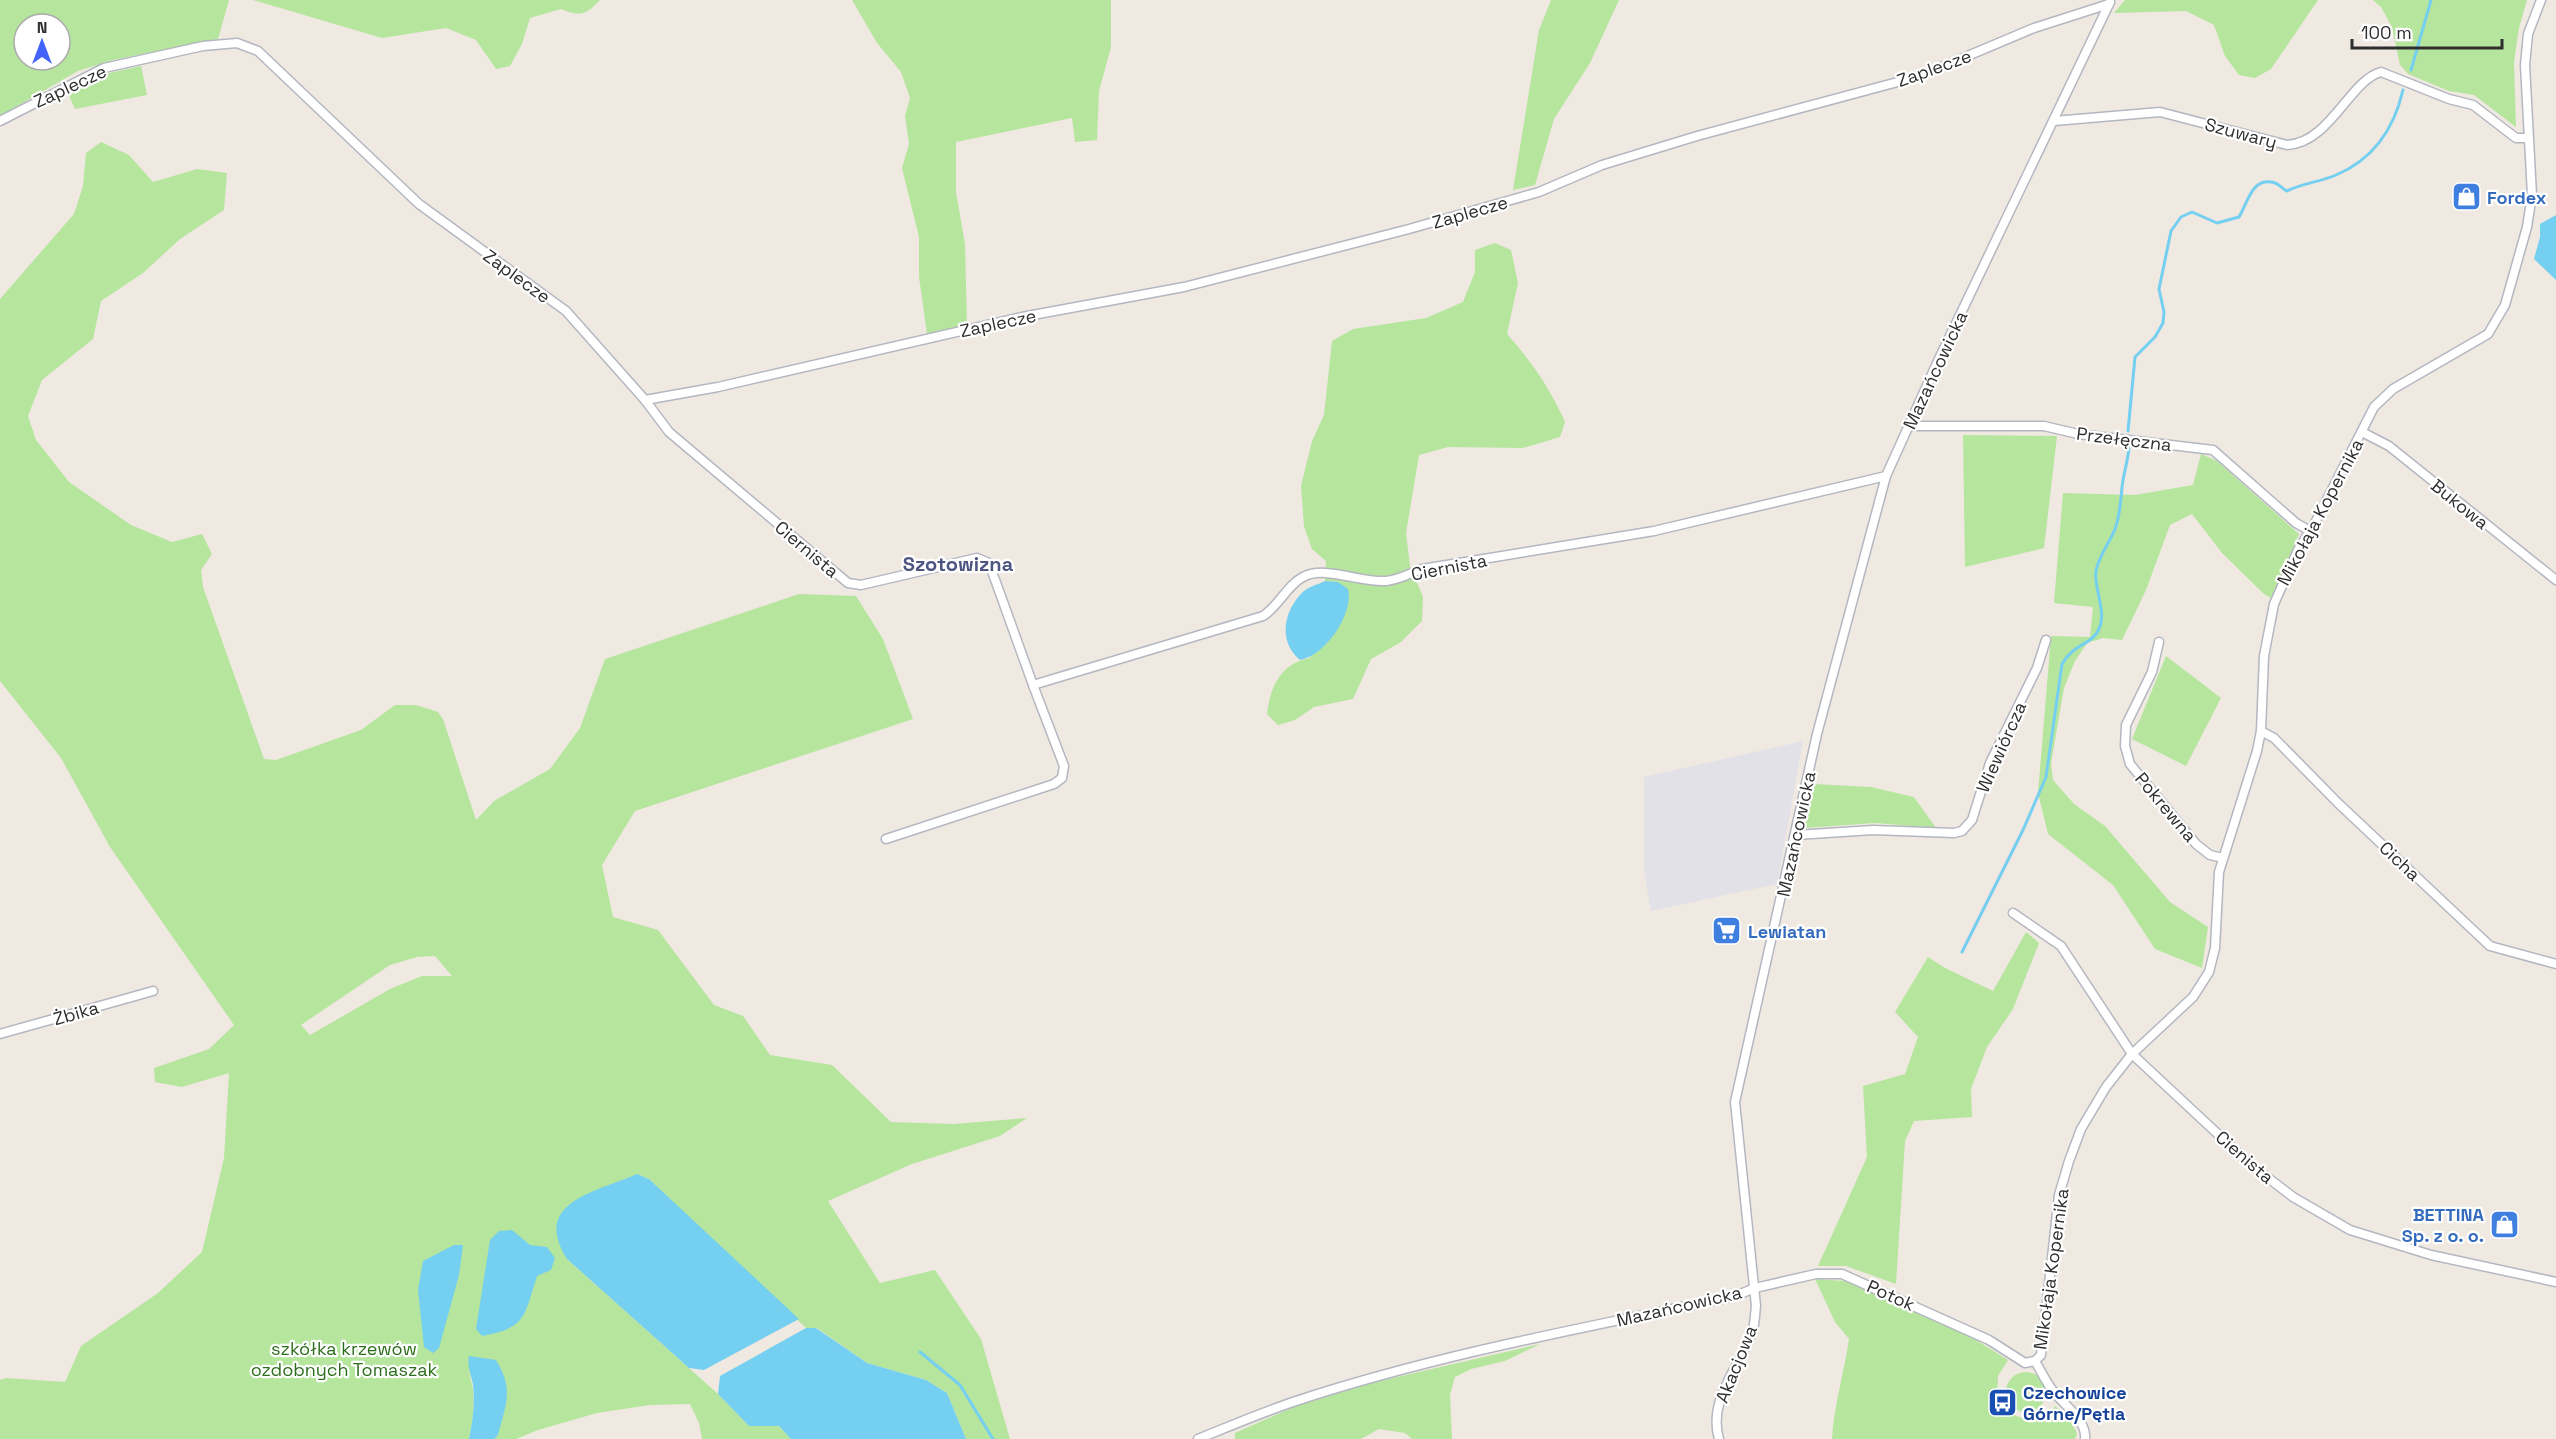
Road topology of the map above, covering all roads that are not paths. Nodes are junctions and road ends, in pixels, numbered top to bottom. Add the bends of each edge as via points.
1 (2541, 0) edge
2 (2110, 2) edge
3 (0, 121) edge
4 (2054, 121) junction
5 (2527, 138) junction
6 (645, 400) junction
7 (1909, 426) junction
8 (2362, 432) junction
9 (1886, 476) junction
10 (2310, 531) junction
11 (2556, 580) edge
12 (2046, 640) dead end
13 (2159, 642) dead end
14 (1033, 685) junction
15 (2261, 731) junction
16 (1796, 836) junction
17 (886, 839) dead end
18 (2223, 858) junction
19 (2013, 913) dead end
20 (2556, 964) edge
21 (153, 991) dead end
22 (0, 1034) edge
23 (2132, 1054) junction
24 (2556, 1282) edge
25 (1755, 1288) junction
26 (2035, 1361) junction
27 (1198, 1439) edge
28 (1719, 1439) edge
29 (2085, 1439) edge

1 - 5 street, Mikołaja Kopernika via 2528,34
2 - 4 street, Mazańcowicka
2 - 6 street, Zaplecze via 2034,28 1920,76 1697,136 1602,165 1539,192 1409,229 1184,287 1022,317
3 - 6 street, Zaplecze via 104,68 203,46 237,43 258,51 419,204 566,311
4 - 5 street, Szuwary via 2160,112 2299,145 2326,125 2369,75 2381,72 2473,105 2516,138
4 - 7 street, Mazańcowicka
5 - 8 street, Mikołaja Kopernika via 2532,195 2527,228 2505,305 2488,334 2393,389 2374,407
6 - 14 street, Ciernista via 669,432 848,583 861,585 977,558 989,563
7 - 9 street, Mazańcowicka
7 - 10 street, Przełęczna via 2044,426 2078,434 2212,450 2296,524
8 - 10 street, Mikołaja Kopernika
8 - 11 street, Bukowa via 2389,446
9 - 14 street, Ciernista via 1654,531 1422,569 1387,581 1320,572 1302,577 1275,609 1263,616
9 - 16 street, Mazańcowicka via 1817,734
10 - 15 street, Mikołaja Kopernika via 2283,580 2269,623
12 - 16 street, Wiewiórcza via 2037,668 1990,763 1967,828 1954,833 1873,831
13 - 18 street, Pokrewna via 2152,672 2126,725 2125,746 2130,764 2196,844 2210,855
14 - 17 street, Ciernista via 1064,766 1062,778 1054,784
15 - 18 street, Mikołaja Kopernika
15 - 20 street, Cicha via 2274,738 2490,946
16 - 25 street, Mazańcowicka via 1735,1102
18 - 23 street, Mikołaja Kopernika via 2215,948 2209,972 2193,997
19 - 23 street, Cienista via 2061,946
21 - 22 street, Żbika
23 - 24 street, Cienista via 2250,1164 2293,1197 2350,1230 2431,1255
23 - 26 street, Mikołaja Kopernika via 2106,1087 2069,1161 2053,1236 2041,1355
25 - 26 street, Potok via 1816,1274 1842,1274 1989,1340 2018,1360
25 - 27 street, Mazańcowicka via 1735,1296 1568,1330 1368,1378 1293,1401
25 - 28 street, Akacjowa via 1754,1328 1723,1392 1716,1418
26 - 29 street via 2052,1390 2075,1415

